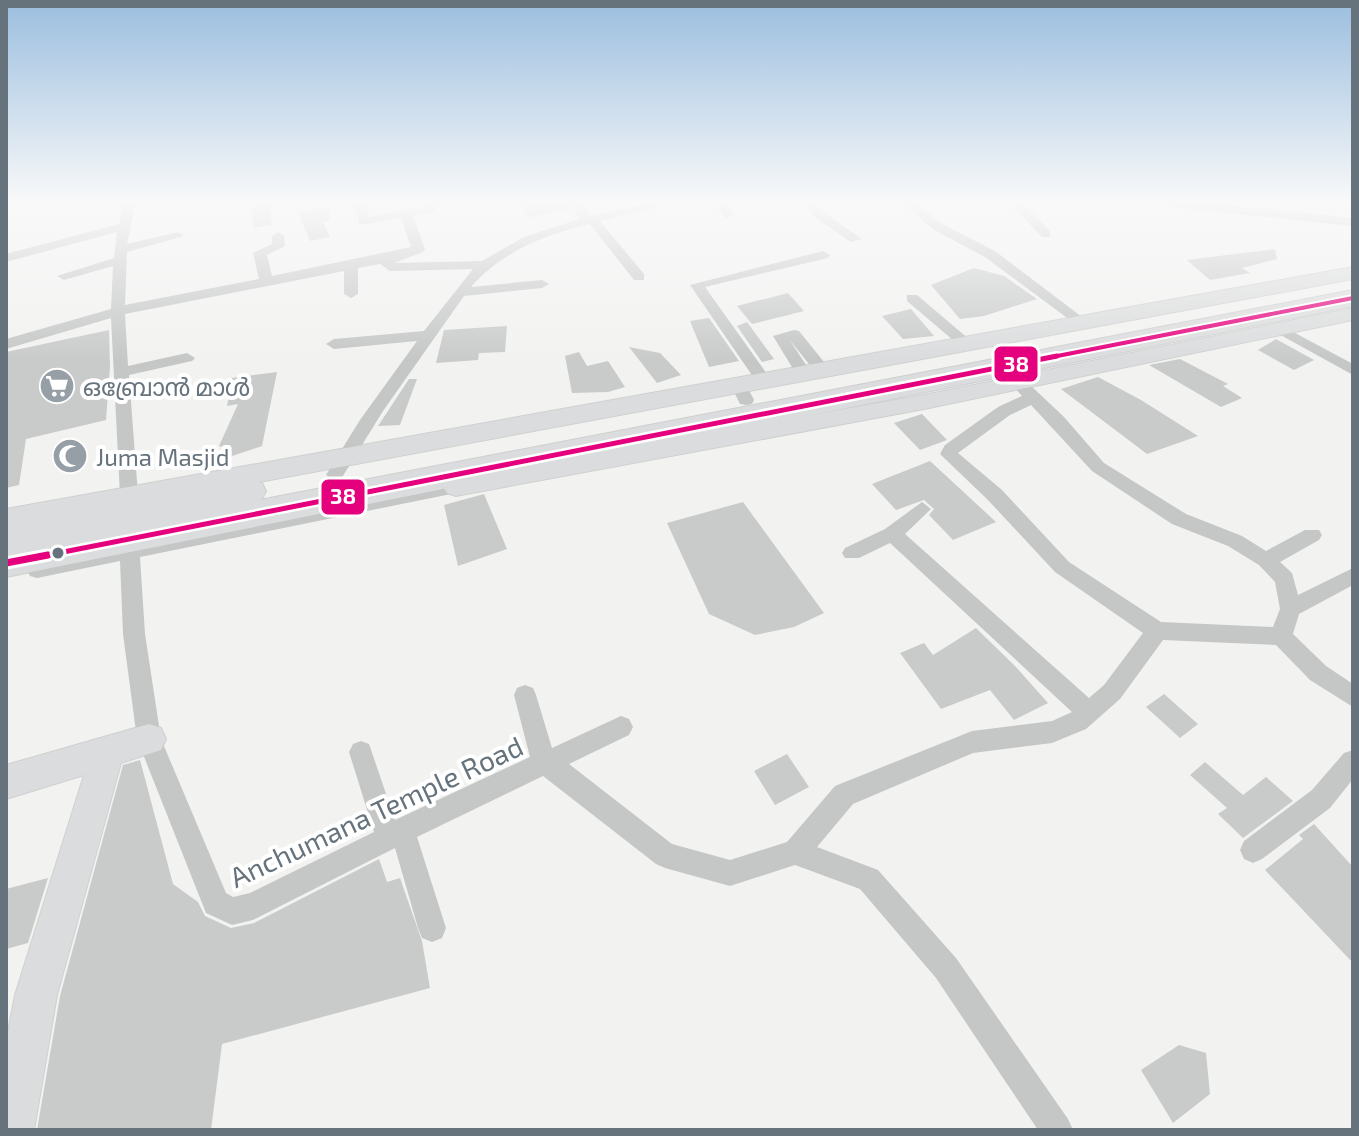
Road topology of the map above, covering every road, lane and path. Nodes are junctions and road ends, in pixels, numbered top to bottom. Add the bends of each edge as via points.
1 (120, 255) joint
2 (260, 255) edge
3 (399, 255) edge
4 (500, 255) edge
5 (620, 255) edge
6 (823, 255) dead end
7 (991, 255) edge
8 (389, 258) junction
9 (351, 264) junction
10 (485, 265) junction
11 (1353, 273) edge
12 (64, 276) dead end
13 (639, 277) dead end
14 (266, 280) junction
15 (542, 284) dead end
16 (1353, 286) edge
17 (459, 292) junction
18 (351, 294) dead end
19 (912, 298) dead end
20 (1353, 298) edge
21 (1294, 309) junction
22 (118, 312) junction
23 (1353, 314) edge
24 (1083, 323) junction
25 (428, 335) junction
26 (965, 343) junction
27 (6, 344) edge
28 (334, 344) dead end
29 (187, 358) dead end
30 (1353, 370) edge
31 (122, 372) junction
32 (750, 389) junction
33 (1024, 390) junction
34 (897, 398) junction
35 (566, 443) junction
36 (340, 466) junction
37 (456, 487) joint
38 (129, 495) junction
39 (922, 509) dead end
40 (6, 519) edge
41 (892, 534) junction
42 (1312, 535) dead end
43 (6, 536) edge
44 (852, 553) dead end
45 (130, 554) junction
46 (1266, 560) junction
47 (20, 567) edge
48 (1353, 576) edge
49 (1290, 609) junction
50 (1157, 631) junction
51 (1281, 636) junction
52 (525, 695) dead end
53 (1353, 697) edge
54 (1087, 711) junction
55 (621, 727) dead end
56 (149, 739) junction
57 (361, 752) dead end
58 (107, 753) junction
59 (1353, 761) edge
60 (544, 764) junction
61 (6, 782) edge
62 (395, 834) junction
63 (1253, 850) dead end
64 (795, 852) junction
65 (432, 928) dead end
66 (19, 1021) edge
67 (11, 1130) edge
68 (1057, 1130) edge

1 - 12 street
1 - 22 street
2 - 14 street
3 - 8 street
4 - 10 street
5 - 13 street
6 - 32 street via 697,285
7 - 24 street
8 - 9 street
8 - 10 street via 390,267
9 - 14 street
9 - 18 street
10 - 17 street
11 - 21 street
14 - 22 street
15 - 17 street
16 - 21 highway
17 - 25 street
19 - 26 street
20 - 21 highway
21 - 23 street
21 - 24 street
21 - 30 street
21 - 32 highway
21 - 33 street
21 - 34 highway
22 - 27 street
22 - 31 street
24 - 26 street
25 - 28 street
25 - 36 street
26 - 32 street
29 - 31 street
31 - 38 street
32 - 35 highway
32 - 36 street
33 - 34 street
33 - 46 street via 1098,467 1179,519
33 - 50 street via 949,454 1062,567
34 - 35 highway
34 - 37 street
35 - 36 highway
35 - 47 highway
36 - 38 street
36 - 43 highway
37 - 45 street
38 - 40 street
39 - 41 street
41 - 44 street
41 - 54 street
42 - 46 street
45 - 47 street
45 - 56 street, Anchumana Temple Road via 134,634
46 - 49 street via 1285,579
48 - 49 street
49 - 51 street
50 - 51 street
50 - 54 street via 1112,692
51 - 53 street via 1318,673
52 - 60 street
54 - 64 street via 1078,722 1052,732 972,742 844,795
55 - 60 street
56 - 58 street
56 - 62 street, Anchumana Temple Road via 216,903 232,911 253,906
57 - 62 street
58 - 61 street
58 - 66 street
59 - 63 street via 1321,799
60 - 62 street, Anchumana Temple Road
60 - 64 street, Anchumana Temple Road via 665,855 730,873
62 - 65 street
64 - 68 street via 869,879 946,968
66 - 67 street

